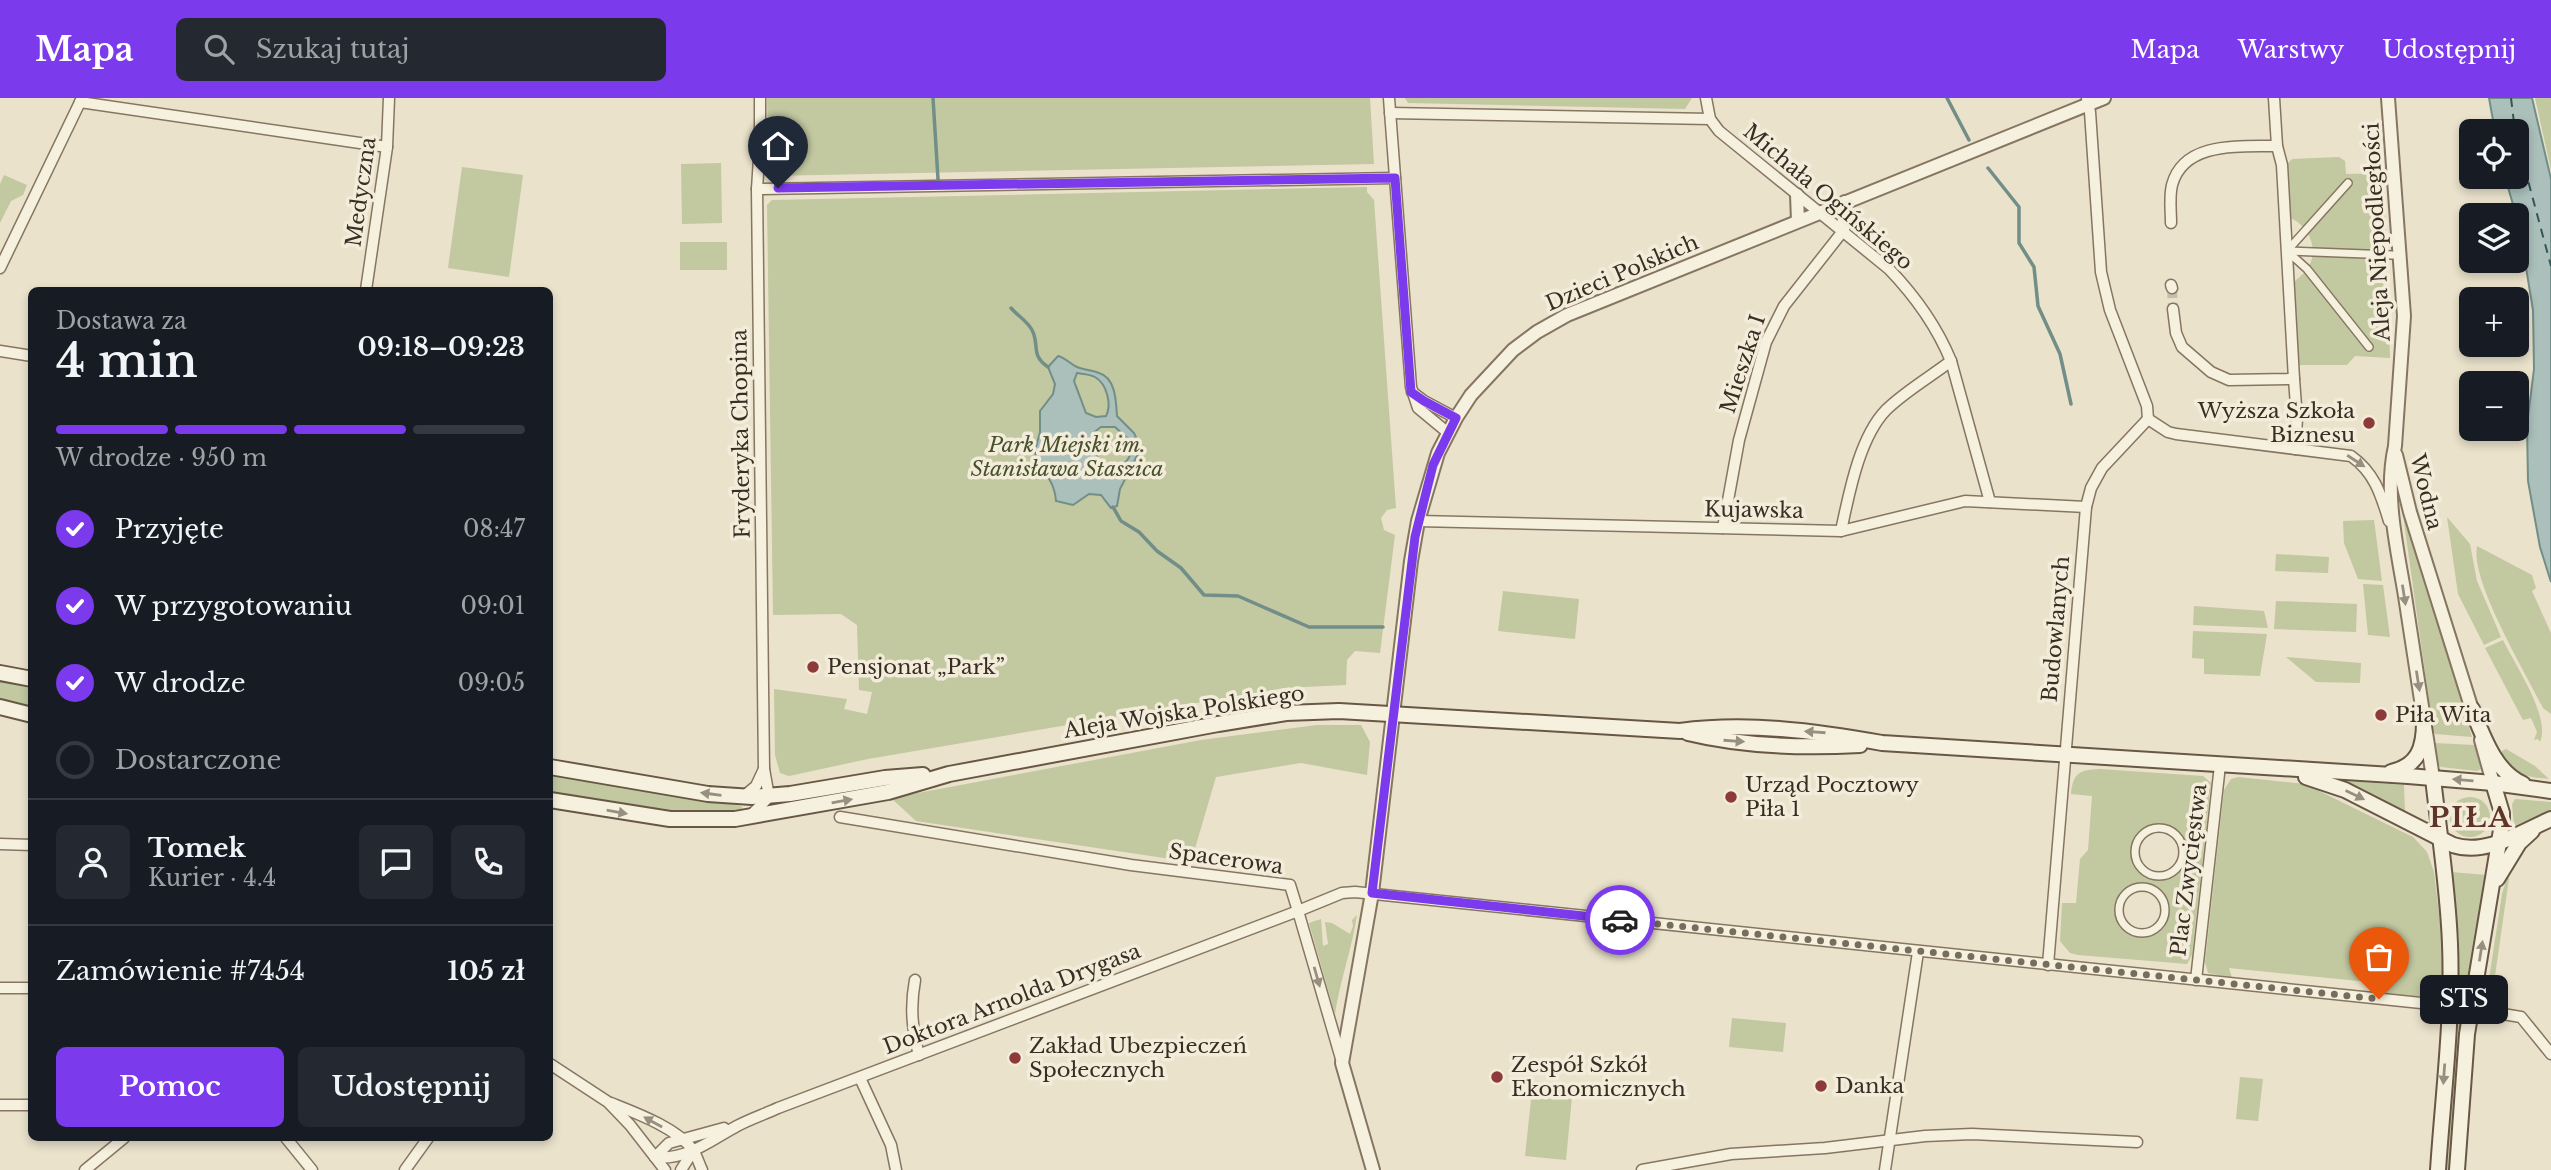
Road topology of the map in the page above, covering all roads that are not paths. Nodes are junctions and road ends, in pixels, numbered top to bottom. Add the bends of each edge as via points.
1 (389, 98) edge
2 (760, 98) edge
3 (1389, 98) edge
4 (1706, 98) edge
5 (2104, 98) edge
6 (2274, 98) edge
7 (2388, 98) edge
8 (81, 100) edge
9 (2088, 101) edge
10 (1391, 113) junction
11 (1710, 119) junction
12 (2277, 146) junction
13 (387, 147) junction
14 (1395, 178) junction
15 (2348, 183) dead end
16 (757, 189) junction
17 (1797, 195) junction
18 (1845, 202) junction
19 (1819, 212) junction
20 (1798, 221) junction
21 (2171, 223) dead end
22 (1843, 231) junction
23 (2287, 251) junction
24 (2392, 255) dead end
25 (0, 268) edge
26 (366, 287) edge
27 (2173, 309) tunnel mouth
28 (2369, 347) dead end
29 (0, 351) edge
30 (28, 355) edge
31 (1951, 361) junction
32 (2294, 379) junction
33 (1411, 392) junction
34 (1456, 418) junction
35 (2148, 419) junction
36 (1447, 432) junction
37 (2395, 448) junction
38 (2295, 449) junction
39 (1990, 502) junction
40 (2085, 507) junction
41 (2410, 512) junction
42 (2393, 514) junction
43 (1418, 521) junction
44 (1723, 528) junction
45 (1840, 531) junction
46 (2397, 548) junction
47 (0, 673) edge
48 (28, 678) edge
49 (0, 706) edge
50 (2472, 709) junction
51 (1392, 713) junction
52 (28, 714) edge
53 (2424, 722) junction
54 (2066, 755) junction
55 (2220, 765) junction
56 (553, 768) edge
57 (764, 769) junction
58 (2281, 769) junction
59 (949, 774) junction
60 (2379, 774) junction
61 (2433, 778) junction
62 (2494, 783) junction
63 (2546, 791) edge
64 (741, 797) junction
65 (769, 797) junction
66 (553, 800) edge
67 (748, 817) junction
68 (840, 817) dead end
69 (2399, 817) junction
70 (2550, 819) edge
71 (2441, 838) junction
72 (2498, 842) junction
73 (0, 844) edge
74 (28, 845) edge
75 (2158, 876) joint
76 (2446, 890) junction
77 (1372, 893) junction
78 (2491, 894) junction
79 (1298, 911) junction
80 (2151, 931) joint
81 (1918, 952) junction
82 (2049, 965) junction
83 (915, 980) dead end
84 (2196, 980) junction
85 (0, 988) edge
86 (28, 988) edge
87 (2450, 1006) junction
88 (2472, 1009) junction
89 (2551, 1054) edge
90 (919, 1055) junction
91 (1342, 1063) junction
92 (553, 1067) edge
93 (860, 1078) junction
94 (608, 1102) junction
95 (0, 1105) edge
96 (28, 1105) edge
97 (741, 1124) junction
98 (681, 1139) junction
99 (1890, 1140) junction
100 (120, 1141) edge
101 (288, 1141) edge
102 (426, 1141) edge
103 (2137, 1142) dead end
104 (693, 1150) junction
105 (655, 1157) junction
106 (85, 1170) edge
107 (312, 1170) edge
108 (405, 1170) edge
109 (665, 1170) edge
110 (681, 1170) edge
111 (702, 1170) edge
112 (896, 1170) edge
113 (1373, 1170) edge
114 (1642, 1170) edge
115 (1885, 1170) edge
116 (2438, 1170) edge
117 (2457, 1170) edge

1 - 13 street, Medyczna
2 - 16 street, Fryderyka Chopina
3 - 10 street
4 - 11 street
5 - 9 street, Dzieci Polskich
6 - 12 street
7 - 37 street, Aleja Niepodległości via 2404,305
8 - 13 street
8 - 25 street
9 - 18 street, Dzieci Polskich
9 - 35 street via 2101,272
10 - 11 street
10 - 14 street
11 - 17 street, Michała Ogińskiego
12 - 21 street via 2228,147 2197,155 2182,167 2172,184
12 - 23 street
13 - 26 street, Medyczna
14 - 16 street
14 - 33 street
15 - 23 street
16 - 57 street, Fryderyka Chopina
17 - 19 street, Michała Ogińskiego
17 - 20 street
18 - 19 street, Dzieci Polskich
18 - 22 street
19 - 20 street, Dzieci Polskich
19 - 22 street, Michała Ogińskiego
20 - 34 street, Dzieci Polskich via 1550,324 1497,365
22 - 31 street, Michała Ogińskiego via 1907,289
22 - 44 street, Mieszka I via 1784,306 1766,342 1739,440
23 - 24 street
23 - 28 street
23 - 32 street
27 - 32 street via 2182,347 2211,372 2229,380
29 - 30 street
31 - 39 street, Michała Ogińskiego
31 - 45 street via 1877,420
32 - 38 street
33 - 34 street
33 - 36 street via 1421,411
34 - 36 street, Dzieci Polskich
35 - 38 street via 2176,434
35 - 40 street, Budowlanych via 2102,468
36 - 43 street, Dzieci Polskich
37 - 41 street, Wodna
37 - 42 street, Wodna via 2391,463
38 -> 46 street via 2342,453 2370,471
39 - 40 street, Kujawska
39 - 45 street, Kujawska via 1965,501
40 - 54 street, Budowlanych
41 - 42 street via 2400,502
41 - 50 street, Wodna
42 - 46 street, Wodna
43 - 44 street, Kujawska
43 - 51 street, Dzieci Polskich
44 - 45 street, Kujawska
46 -> 53 street, Wodna
47 - 48 main road
49 - 52 main road
50 - 62 street, Wodna
50 - 63 main road via 2503,771 2514,780
51 - 54 main road, Aleja Wojska Polskiego via 1680,731 1714,739 1830,747 1882,743
51 - 59 main road, Aleja Wojska Polskiego via 1286,713
51 - 77 street, Dzieci Polskich
53 - 60 main road via 2421,748 2413,762
53 - 61 street, Wodna
54 - 55 main road, Aleja Wojska Polskiego
54 - 82 street
55 - 58 main road
55 - 84 street, Plac Zwycięstwa
64 -> 56 main road, Aleja Wojska Polskiego
57 - 64 street via 756,786
57 - 65 street, Fryderyka Chopina
58 - 60 main road
58 -> 69 main road via 2345,790
59 - 65 main road, Aleja Wojska Polskiego via 885,778
67 -> 59 main road, Aleja Wojska Polskiego via 888,792
60 - 61 main road
62 -> 61 main road
61 - 71 main road
62 - 63 main road
62 - 72 main road via 2502,813
64 - 65 main road, Aleja Wojska Polskiego
65 - 67 street
66 -> 67 main road, Aleja Wojska Polskiego via 681,820
68 - 79 street, Spacerowa via 1131,865 1290,885
69 - 71 main road
69 - 76 main road via 2432,848
70 - 72 main road
70 - 78 main road via 2519,843
71 - 72 main road via 2467,849
71 - 76 main road
72 - 78 main road
73 - 74 street
75 - 75 street via 2143,869 2136,852 2142,836 2162,828 2178,837 2183,853 2175,870
76 - 87 main road
77 - 79 street via 1342,893
77 - 81 street
77 - 91 street, Dzieci Polskich
88 -> 78 main road
79 - 90 street, Doktora Arnolda Drygasa
79 -> 91 street
80 - 80 street via 2132,930 2122,919 2121,902 2135,888 2152,889 2164,903 2163,919
81 - 82 street
81 - 99 street
82 - 84 street, Plac Zwycięstwa
83 - 90 street via 910,1006
84 - 87 street, Plac Zwycięstwa
85 - 86 street
87 -> 116 main road
88 - 89 street via 2521,1017
88 - 117 main road
90 - 93 street, Doktora Arnolda Drygasa
91 - 113 street
92 - 94 street
93 - 97 street, Doktora Arnolda Drygasa
93 - 112 street via 891,1145
98 -> 94 street
94 - 105 street
95 - 96 street
97 - 98 street, Doktora Arnolda Drygasa
97 - 104 street, Doktora Arnolda Drygasa
98 - 104 street
98 - 105 street via 665,1145
99 - 103 street via 1972,1134
99 - 114 street via 1731,1154
99 - 115 street
100 - 106 street
101 - 107 street
102 - 108 street
104 - 105 street
104 - 110 street
104 - 111 street
105 - 109 street

